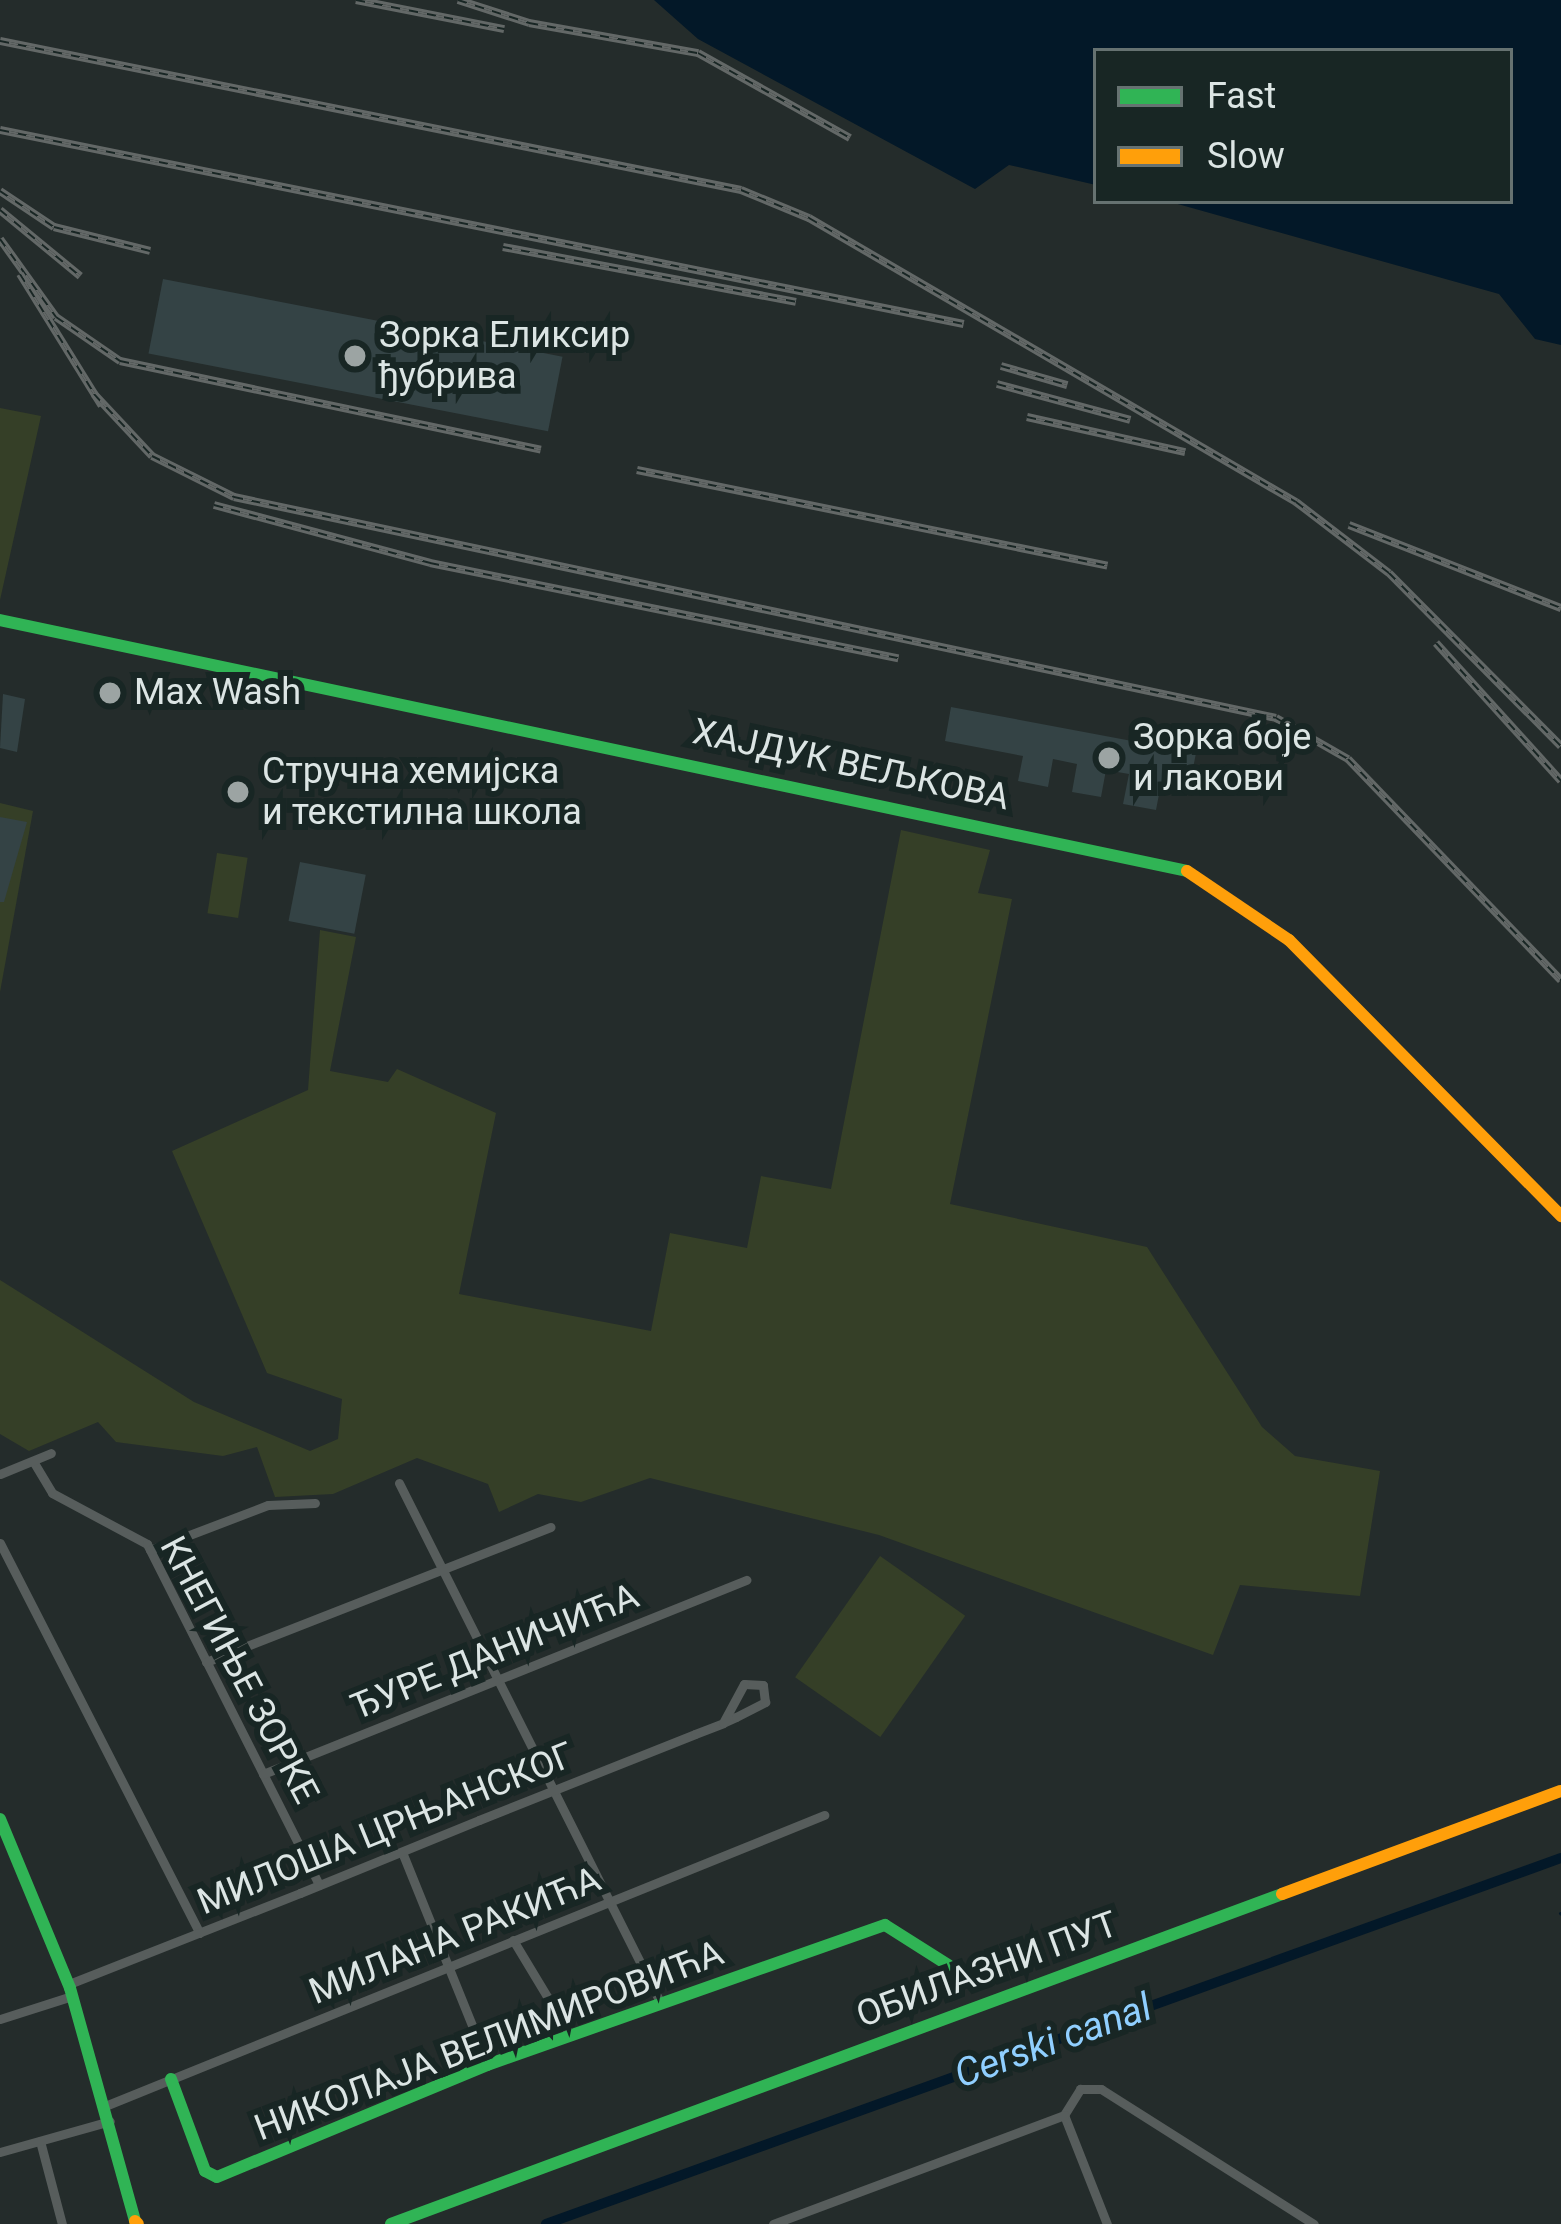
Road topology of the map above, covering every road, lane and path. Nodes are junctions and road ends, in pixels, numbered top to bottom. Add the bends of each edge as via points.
1 (0, 620) edge
2 (1561, 1216) edge
3 (51, 1453) dead end
4 (33, 1461) junction
5 (0, 1474) edge
6 (399, 1483) dead end
7 (315, 1503) dead end
8 (550, 1527) dead end
9 (0, 1543) edge
10 (150, 1550) junction
11 (441, 1568) junction
12 (746, 1580) dead end
13 (206, 1662) junction
14 (497, 1681) junction
15 (722, 1723) junction
16 (263, 1774) junction
17 (553, 1791) junction
18 (1561, 1791) edge
19 (824, 1815) dead end
20 (0, 1819) edge
21 (402, 1852) junction
22 (320, 1885) junction
23 (611, 1904) junction
24 (200, 1933) junction
25 (513, 1940) junction
26 (448, 1966) junction
27 (948, 1966) dead end
28 (70, 1990) junction
29 (661, 2004) junction
30 (0, 2019) edge
31 (571, 2036) junction
32 (488, 2065) junction
33 (171, 2079) junction
34 (105, 2105) junction
35 (1064, 2115) junction
36 (110, 2121) junction
37 (40, 2141) junction
38 (0, 2152) edge
39 (434, 2206) junction
40 (136, 2223) edge
41 (62, 2224) edge
42 (377, 2224) edge
43 (391, 2224) edge
44 (773, 2224) edge
45 (1107, 2224) edge
46 (1314, 2224) edge

1 - 2 main road, ХАЈДУК ВЕЉКОВА via 1184,869 1288,940
3 - 4 street
4 - 5 street
4 - 10 street, КНЕГИЊЕ ЗОРКЕ via 52,1493
6 - 11 street
7 - 10 street via 268,1505
8 - 11 street
9 - 24 street
10 - 13 street, КНЕГИЊЕ ЗОРКЕ
11 - 13 street
11 - 14 street
12 - 14 street, ЂУРЕ ДАНИЧИЋА
13 - 16 street, КНЕГИЊЕ ЗОРКЕ
14 - 16 street, ЂУРЕ ДАНИЧИЋА
14 - 17 street
15 - 15 street, МИЛОША ЦРЊАНСКОГ via 762,1705 764,1685 744,1684
15 - 17 street, МИЛОША ЦРЊАНСКОГ
16 - 22 street, КНЕГИЊЕ ЗОРКЕ
17 - 21 street, МИЛОША ЦРЊАНСКОГ
17 - 23 street
18 - 39 main road, ОБИЛАЗНИ ПУТ
19 - 23 street, МИЛАНА РАКИЋА
20 - 28 main road
21 - 22 street, МИЛОША ЦРЊАНСКОГ
21 - 26 street
22 - 24 street, МИЛОША ЦРЊАНСКОГ
23 - 25 street, МИЛАНА РАКИЋА
23 - 29 street
24 - 28 street, МИЛОША ЦРЊАНСКОГ
25 - 26 street, МИЛАНА РАКИЋА
25 - 31 street
26 - 32 street
26 - 33 street, МИЛАНА РАКИЋА
27 - 29 main road, НИКОЛАЈА ВЕЛИМИРОВИЋА via 890,1924
28 - 30 street, МИЛОША ЦРЊАНСКОГ
28 - 34 main road
29 - 31 main road, НИКОЛАЈА ВЕЛИМИРОВИЋА
31 - 32 main road, НИКОЛАЈА ВЕЛИМИРОВИЋА
32 - 33 main road, НИКОЛАЈА ВЕЛИМИРОВИЋА via 212,2178
33 - 34 street, МИЛАНА РАКИЋА
34 - 36 main road
35 - 44 street
35 - 45 street
35 - 46 street via 1079,2089 1101,2089
36 - 37 street
36 - 40 main road
37 - 38 street
37 - 41 street
39 - 42 main road, ОБИЛАЗНИ ПУТ
39 - 43 main road, ОБИЛАЗНИ ПУТ

